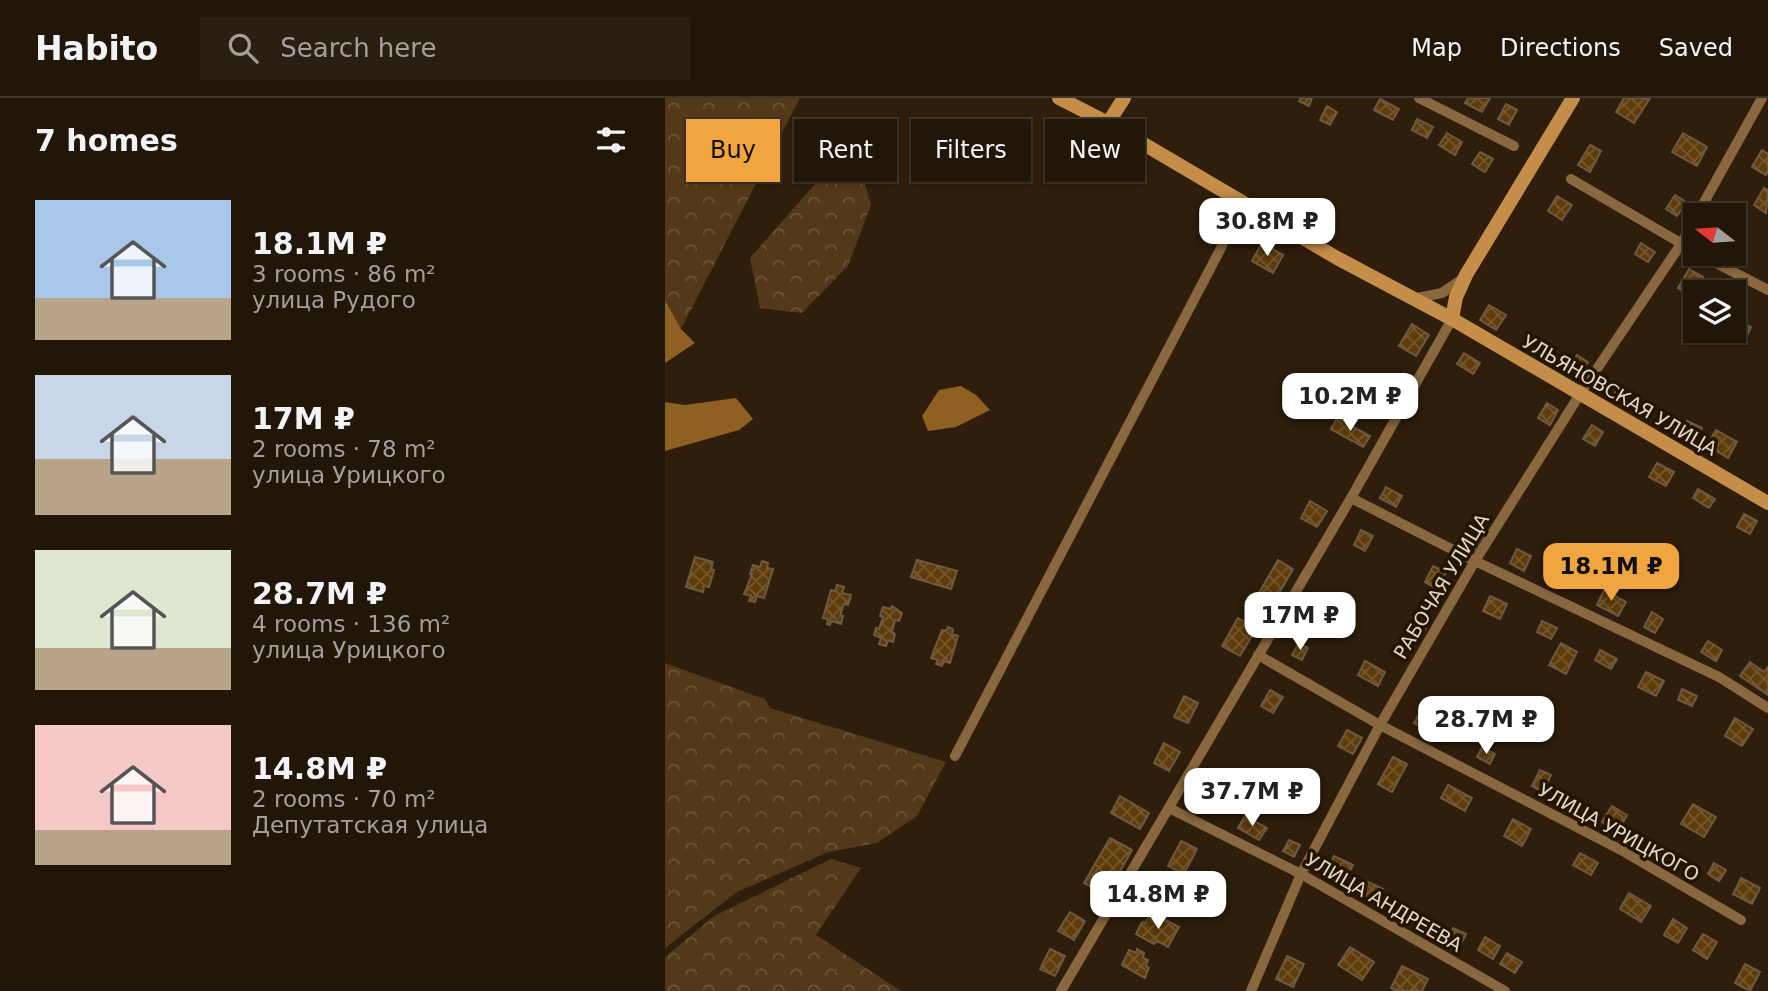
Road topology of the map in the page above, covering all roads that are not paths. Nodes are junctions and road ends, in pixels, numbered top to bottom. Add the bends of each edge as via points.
1 (1059, 98) edge
2 (1124, 98) edge
3 (1419, 98) edge
4 (1573, 98) edge
5 (1762, 98) edge
6 (1100, 119) edge
7 (1111, 119) edge
8 (1145, 144) edge
9 (1514, 146) dead end
10 (1571, 179) dead end
11 (1240, 199) junction
12 (1703, 203) edge
13 (1683, 240) edge
14 (1681, 244) junction
15 (1722, 266) edge
16 (1466, 275) junction
17 (1768, 290) edge
18 (1411, 299) junction
19 (1452, 319) junction
20 (1580, 394) junction
21 (1351, 498) junction
22 (1768, 503) edge
23 (1475, 561) junction
24 (1258, 655) junction
25 (1768, 708) edge
26 (1380, 725) junction
27 (955, 756) dead end
28 (1169, 808) junction
29 (1301, 874) junction
30 (1741, 920) dead end
31 (1061, 991) edge
32 (1251, 991) edge
33 (1506, 991) edge

1 - 6 main road
2 - 7 main road
3 - 9 street
4 - 16 main road
5 - 12 street, РАБОЧАЯ УЛИЦА
8 - 11 main road, УЛЬЯНОВСКАЯ УЛИЦА
10 - 14 street
11 - 18 main road, УЛЬЯНОВСКАЯ УЛИЦА
11 - 27 street via 1221,248
13 - 14 street, РАБОЧАЯ УЛИЦА
14 - 20 street, РАБОЧАЯ УЛИЦА
15 - 17 street
16 - 18 street via 1442,293
16 - 19 main road via 1455,297
18 - 19 main road, УЛЬЯНОВСКАЯ УЛИЦА
19 - 20 main road, УЛЬЯНОВСКАЯ УЛИЦА
19 - 21 street
20 - 22 main road, УЛЬЯНОВСКАЯ УЛИЦА
20 - 23 street, РАБОЧАЯ УЛИЦА
21 - 23 street
21 - 24 street
23 - 25 street via 1719,677
23 - 26 street, РАБОЧАЯ УЛИЦА
24 - 26 street, УЛИЦА УРИЦКОГО
24 - 28 street
26 - 29 street, РАБОЧАЯ УЛИЦА
26 - 30 street, УЛИЦА УРИЦКОГО via 1621,850
28 - 29 street, УЛИЦА АНДРЕЕВА
28 - 31 street
29 - 32 street, РАБОЧАЯ УЛИЦА
29 - 33 street, УЛИЦА АНДРЕЕВА

